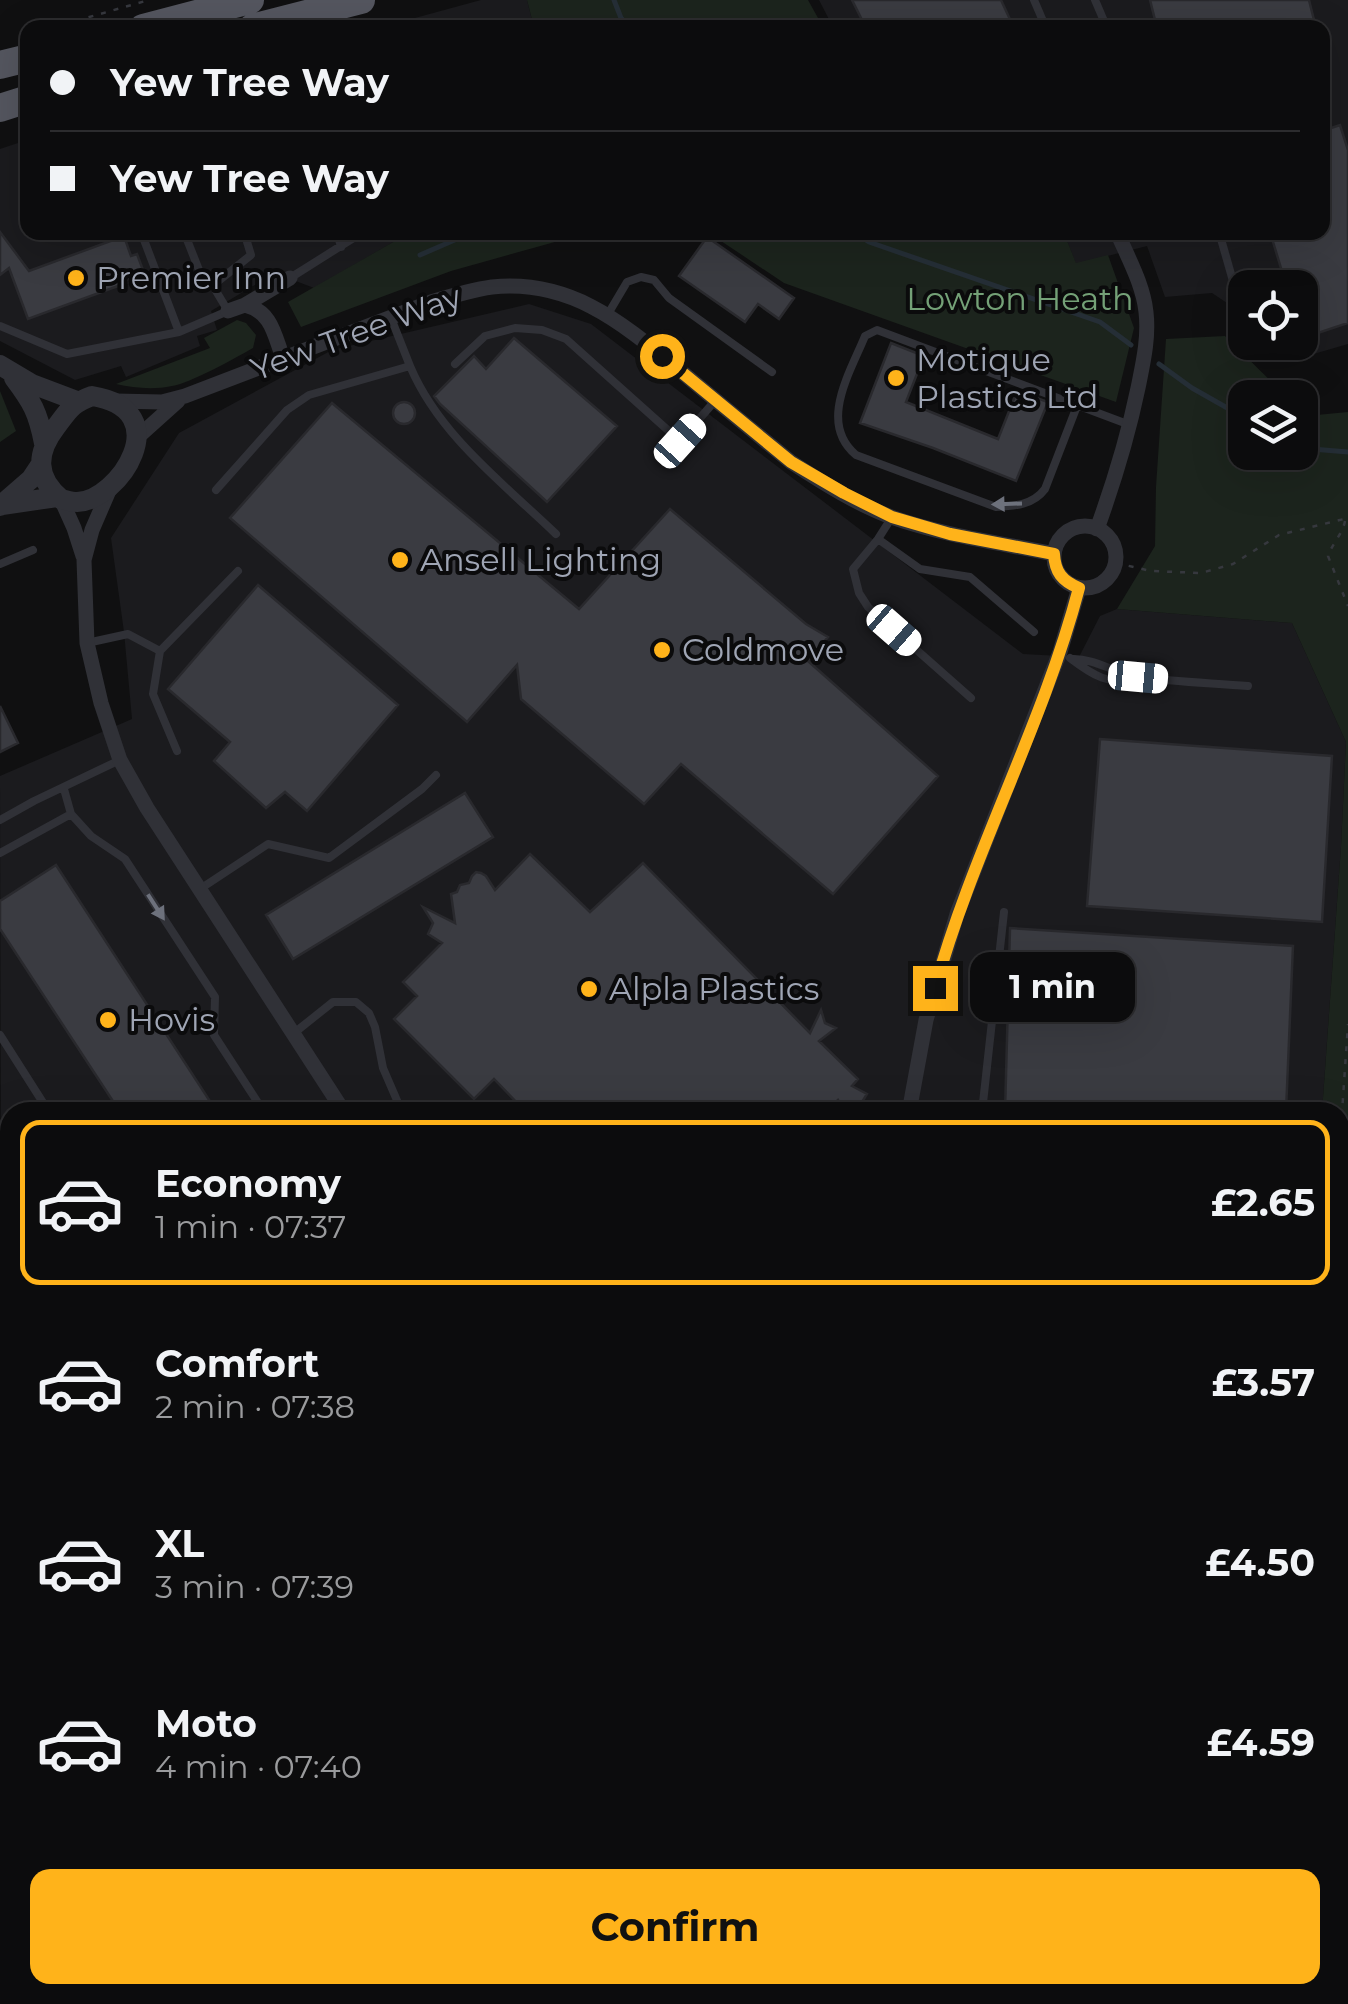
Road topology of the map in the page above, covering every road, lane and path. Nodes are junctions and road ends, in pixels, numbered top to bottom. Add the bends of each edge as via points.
1 (149, 0) edge
2 (250, 0) edge
3 (361, 0) edge
4 (79, 20) edge
5 (173, 20) edge
6 (283, 20) edge
7 (144, 240) edge
8 (187, 240) edge
9 (247, 240) edge
10 (339, 240) edge
11 (351, 240) edge
12 (1120, 240) edge
13 (1220, 240) edge
14 (341, 247) junction
15 (1230, 270) edge
16 (290, 278) joint
17 (217, 282) junction
18 (246, 305) junction
19 (228, 311) junction
20 (608, 314) junction
21 (391, 317) junction
22 (0, 326) edge
23 (179, 332) junction
24 (283, 358) junction
25 (455, 364) dead end
26 (410, 366) junction
27 (5, 368) edge
28 (772, 372) dead end
29 (185, 396) junction
30 (716, 400) junction
31 (77, 401) junction
32 (115, 402) junction
33 (1077, 406) junction
34 (1130, 425) junction
35 (138, 436) junction
36 (42, 454) junction
37 (113, 482) junction
38 (216, 490) dead end
39 (59, 498) junction
40 (892, 517) junction
41 (1347, 518) edge
42 (1098, 529) junction
43 (556, 534) dead end
44 (878, 539) junction
45 (33, 550) dead end
46 (1054, 554) junction
47 (84, 560) junction
48 (1116, 563) junction
49 (0, 564) edge
50 (238, 570) dead end
51 (1079, 588) junction
52 (1348, 606) edge
53 (1034, 632) dead end
54 (87, 642) junction
55 (160, 651) junction
56 (1066, 656) junction
57 (1248, 686) dead end
58 (971, 698) dead end
59 (177, 751) dead end
60 (120, 760) junction
61 (436, 776) dead end
62 (64, 789) junction
63 (71, 814) junction
64 (0, 820) edge
65 (0, 853) edge
66 (199, 889) junction
67 (1004, 912) dead end
68 (1348, 1024) edge
69 (293, 1034) junction
70 (0, 1036) edge
71 (43, 1102) edge
72 (258, 1102) edge
73 (337, 1102) edge
74 (398, 1102) edge
75 (911, 1102) edge
76 (983, 1102) edge
77 (1343, 1102) edge

1 - 4 path
2 - 5 highway
3 - 6 highway
7 - 23 lane
8 - 17 lane via 201,275
9 - 17 lane via 252,255
10 - 14 lane
11 - 14 lane
12 - 34 street via 1146,310 1145,356
13 - 15 lane
14 - 16 lane
16 - 18 street
17 - 19 lane
18 - 19 street
18 - 24 street via 268,318
19 - 23 lane
20 - 21 street, Yew Tree Way via 549,290 514,287 470,291
20 - 28 lane via 626,282 654,280
20 - 30 street, Yew Tree Way
21 - 24 street, Yew Tree Way
21 - 26 lane
22 - 23 lane via 67,354
24 - 29 street, Yew Tree Way
25 - 30 lane via 485,336 542,330 566,340 680,441
26 - 38 lane via 309,394
26 - 43 lane via 448,430
27 - 31 street
27 - 36 street via 39,417
29 - 32 street, Yew Tree Way
29 - 35 street, Yew Tree Way
30 - 40 street, Yew Tree Way via 816,479
31 - 32 street via 92,396
31 - 36 street
32 - 35 street via 128,410
33 -> 33 lane via 1045,489 1014,506 996,507 856,456 836,424 864,336 878,330
33 - 34 lane
34 - 42 street
35 - 37 street
36 - 39 street via 45,481
36 - 39 street via 31,479 0,506
37 - 39 street via 86,500
37 - 47 street
39 - 47 street
40 - 44 lane
40 - 46 street, Yew Tree Way
41 - 48 path via 1278,535 1233,564 1201,572
41 - 52 path via 1328,556
42 - 46 street via 1069,530
42 - 48 street via 1113,542
44 - 53 lane via 920,569 970,577
44 - 58 lane via 853,569 859,593
45 - 49 lane
46 - 51 street via 1063,579
47 - 54 street
48 - 51 street via 1098,586
50 - 55 lane
51 - 56 street
54 - 55 lane via 128,634
54 - 60 street
55 - 59 lane via 153,694
56 - 57 lane via 1138,677
56 - 75 street via 957,914
60 - 62 lane
60 - 66 street
61 - 66 lane via 329,858 268,844
62 - 63 lane
62 - 64 lane
63 - 65 lane
63 -> 72 lane via 125,860 215,997 214,1035
66 - 69 street
67 - 76 lane
68 - 77 path
69 - 73 street
69 - 74 lane via 333,1002 356,1002 370,1013
70 - 71 lane

